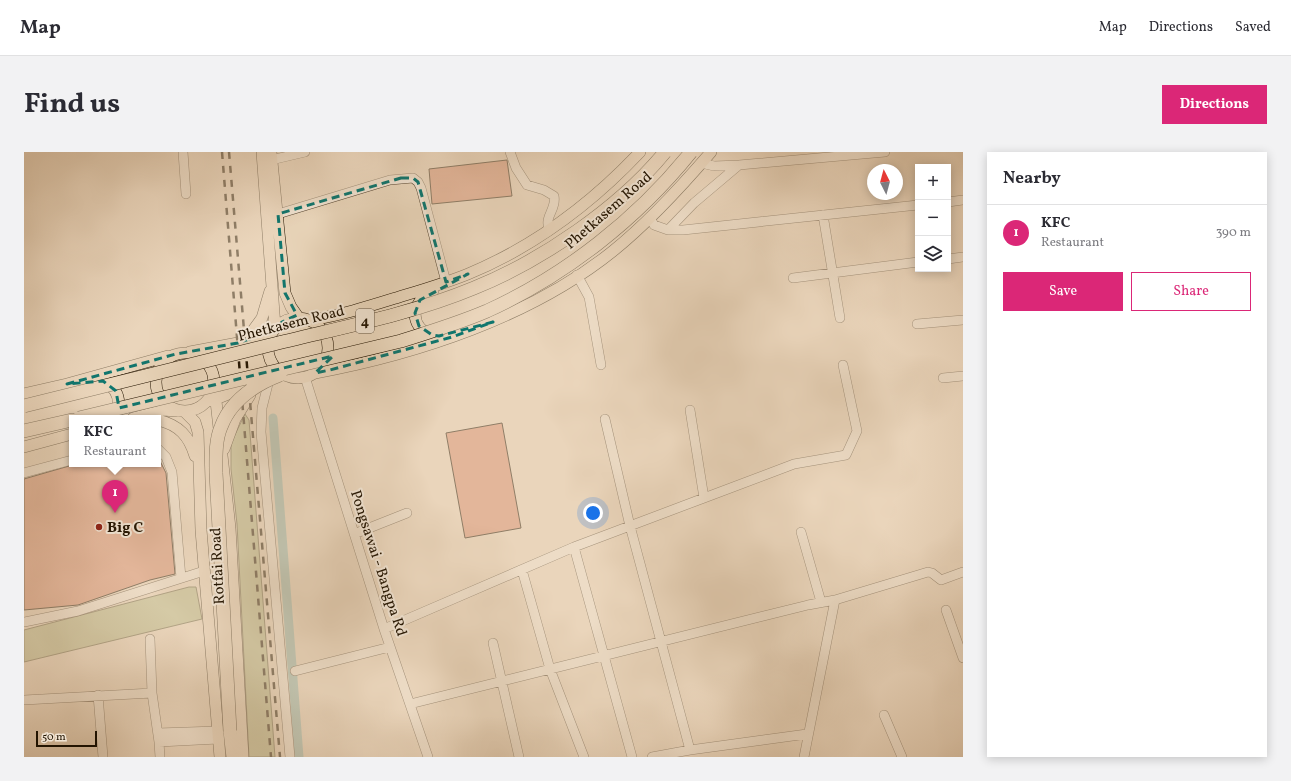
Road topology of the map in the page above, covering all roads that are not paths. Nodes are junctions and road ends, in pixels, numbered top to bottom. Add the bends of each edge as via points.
1 (184, 152) edge
2 (262, 152) edge
3 (305, 152) edge
4 (510, 152) edge
5 (640, 152) edge
6 (665, 152) edge
7 (691, 152) edge
8 (711, 152) edge
9 (884, 152) edge
10 (271, 156) edge
11 (701, 164) junction
12 (739, 165) junction
13 (186, 194) dead end
14 (963, 200) edge
15 (951, 202) edge
16 (915, 205) edge
17 (278, 214) junction
18 (823, 215) junction
19 (650, 218) junction
20 (549, 229) junction
21 (668, 230) junction
22 (963, 257) edge
23 (951, 259) edge
24 (915, 262) edge
25 (832, 272) junction
26 (468, 274) junction
27 (577, 275) junction
28 (793, 278) dead end
29 (446, 282) junction
30 (272, 285) junction
31 (298, 317) junction
32 (840, 318) dead end
33 (312, 320) junction
34 (963, 320) edge
35 (493, 322) junction
36 (917, 324) dead end
37 (274, 329) junction
38 (246, 340) junction
39 (401, 341) junction
40 (181, 353) junction
41 (600, 365) dead end
42 (843, 365) dead end
43 (213, 374) junction
44 (305, 376) junction
45 (963, 376) edge
46 (943, 378) dead end
47 (67, 384) junction
48 (264, 384) junction
49 (24, 394) edge
50 (216, 398) junction
51 (24, 406) edge
52 (200, 407) junction
53 (690, 410) dead end
54 (181, 411) junction
55 (92, 415) edge
56 (116, 415) edge
57 (147, 415) edge
58 (605, 419) dead end
59 (69, 421) edge
60 (161, 421) edge
61 (24, 431) edge
62 (69, 435) edge
63 (24, 447) edge
64 (161, 452) edge
65 (222, 454) junction
66 (69, 461) edge
67 (24, 473) edge
68 (200, 474) junction
69 (704, 498) junction
70 (407, 513) dead end
71 (630, 526) junction
72 (230, 528) junction
73 (201, 530) junction
74 (801, 532) dead end
75 (354, 534) junction
76 (574, 547) junction
77 (522, 570) junction
78 (204, 571) junction
79 (963, 572) edge
80 (181, 578) junction
81 (835, 600) junction
82 (821, 602) junction
83 (946, 610) dead end
84 (24, 622) edge
85 (384, 629) junction
86 (150, 639) dead end
87 (661, 642) junction
88 (493, 643) dead end
89 (390, 647) junction
90 (604, 656) junction
91 (963, 658) edge
92 (550, 669) junction
93 (295, 671) dead end
94 (501, 681) junction
95 (152, 693) junction
96 (98, 695) junction
97 (24, 700) edge
98 (410, 704) junction
99 (884, 715) dead end
100 (222, 734) junction
101 (807, 734) junction
102 (158, 738) junction
103 (690, 750) junction
104 (103, 757) edge
105 (160, 757) edge
106 (220, 757) edge
107 (233, 757) edge
108 (243, 757) edge
109 (290, 757) edge
110 (428, 757) edge
111 (519, 757) edge
112 (584, 757) edge
113 (632, 757) edge
114 (652, 757) edge
115 (804, 757) edge
116 (902, 757) edge

1 - 13 street
2 - 30 main road
3 - 10 street
4 - 20 street via 527,185 554,196 556,202 547,219
5 - 20 main road, 4 via 619,175
6 - 51 highway, Phetkasem Road / 4, bridge via 633,186 601,214 557,244 475,288 396,313
7 - 39 highway, Phetkasem Road / 4, bridge via 648,200 608,235 536,286 486,311
8 - 11 main road
9 - 12 street
10 - 17 main road
11 - 12 street
11 - 19 main road
12 - 21 street
14 - 15 street
16 - 18 street
17 - 29 street via 390,180 413,178 421,188
17 - 31 main road via 286,292
18 - 21 street
18 - 25 street
19 - 21 street via 654,225
19 - 27 main road via 612,252
20 - 26 main road, 4 via 498,260
22 - 23 street
24 - 25 street
25 - 28 street
25 - 32 street
26 - 29 main road, 4
26 - 35 main road via 425,295 420,300 415,313 419,326 432,336 439,336
27 - 35 main road
27 - 41 street via 589,297
29 - 33 main road, 4 via 353,312
30 - 37 main road
30 - 38 main road via 262,318
31 - 33 main road
31 - 37 main road via 282,322
33 - 44 main road via 323,331 329,346 325,361
34 - 36 street
35 - 44 main road via 411,349
37 - 38 main road, Phetkasem Road
37 - 44 main road via 267,348 272,365 287,376
38 - 40 main road, Phetkasem Road via 207,350
39 - 55 highway, Phetkasem Road / 4, bridge
39 - 100 highway, bridge via 264,381 237,401 221,427 216,474
40 - 43 main road via 195,354 203,359
40 - 47 main road, Phetkasem Road
40 - 54 main road via 167,358 156,373 155,383 162,401 169,407
42 - 69 street via 856,431 846,455 794,464
43 - 50 main road, Rotfai Road
43 - 52 main road via 212,393
44 - 48 main road
44 - 75 street, Pongsawai - Bangpa Rd
45 - 46 street
47 - 49 main road, Phetkasem Road
47 - 56 main road via 95,379 110,385 119,399
48 - 50 main road
48 - 65 main road via 242,404
48 - 109 street via 262,432
50 - 52 main road
50 - 65 main road, Rotfai Road
52 - 54 main road
53 - 69 street
54 - 57 main road via 164,410
54 - 68 main road, Rotfai Road via 195,422 197,427
58 - 71 street
59 - 61 highway
60 - 68 main road via 176,426 188,437
62 - 63 main road
64 - 80 street via 172,472
65 - 72 main road, Rotfai Road
66 - 67 street
68 - 73 main road, Rotfai Road
69 - 71 street
70 - 75 street
71 - 76 street
71 - 87 street
72 - 73 main road via 226,520 215,515 203,522
72 - 108 main road, Rotfai Road
73 - 78 main road, Rotfai Road
74 - 82 street
75 - 85 street, Pongsawai - Bangpa Rd
76 - 77 street
76 - 90 street
77 - 85 street
77 - 92 street
78 - 80 street
78 - 100 main road, Rotfai Road
79 - 81 street via 941,580 928,572
80 - 84 street via 78,611
81 - 82 street
81 - 101 street
82 - 87 street
83 - 91 street
85 - 89 street, Pongsawai - Bangpa Rd
86 - 95 street
87 - 90 street
87 - 103 street
88 - 94 street
89 - 93 street
89 - 98 street, Pongsawai - Bangpa Rd
90 - 92 street
90 - 113 street
92 - 94 street
92 - 112 street
94 - 98 street
94 - 111 street
95 - 96 street
95 - 102 street
96 - 97 street
96 - 104 street
98 - 110 street, Pongsawai - Bangpa Rd
99 - 116 street
100 - 102 street
100 - 106 main road, Rotfai Road
100 - 107 highway
101 - 103 street
101 - 115 street
102 - 105 street
103 - 114 street

